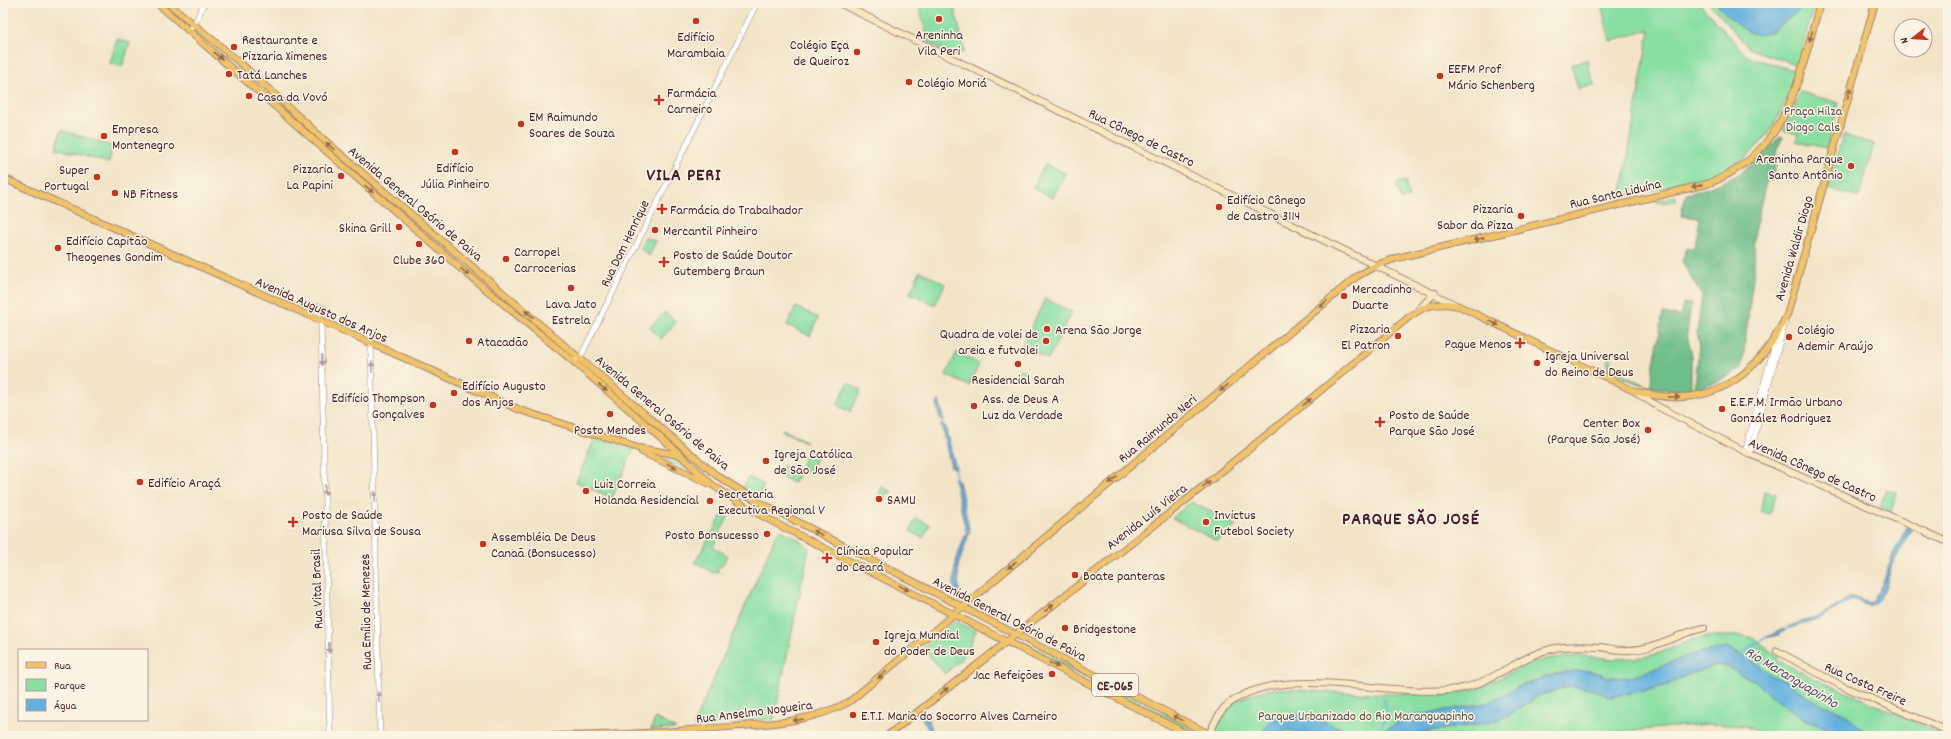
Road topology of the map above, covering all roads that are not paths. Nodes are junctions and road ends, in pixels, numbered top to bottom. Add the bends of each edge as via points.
1 (157, 3) edge
2 (168, 3) edge
3 (204, 3) edge
4 (757, 3) edge
5 (839, 3) edge
6 (1820, 3) edge
7 (1875, 3) edge
8 (194, 25) junction
9 (188, 30) junction
10 (352, 164) junction
11 (347, 171) junction
12 (3, 178) edge
13 (1377, 265) junction
14 (1435, 293) junction
15 (1459, 306) junction
16 (1417, 311) junction
17 (1786, 315) junction
18 (322, 321) junction
19 (1779, 332) junction
20 (371, 344) junction
21 (580, 358) junction
22 (574, 362) junction
23 (1636, 392) junction
24 (1763, 399) junction
25 (638, 448) junction
26 (1747, 453) junction
27 (679, 455) junction
28 (699, 460) junction
29 (711, 484) junction
30 (1948, 542) edge
31 (962, 607) junction
32 (955, 614) junction
33 (1704, 628) dead end
34 (1016, 634) junction
35 (1007, 641) junction
36 (1777, 651) dead end
37 (1948, 731) edge
38 (1211, 735) edge
39 (330, 736) edge
40 (380, 736) edge
41 (545, 736) edge
42 (888, 736) edge
43 (1191, 736) edge

1 - 9 main road, Avenida General Osório de Paiva
2 - 8 main road, Avenida General Osório de Paiva
3 - 8 street
4 - 21 street, Rua Dom Henrique
5 - 13 main road, Rua Cônego de Castro
6 -> 13 main road, Rua Santa Liduína via 1786,114 1772,136 1744,164 1713,182
17 -> 7 main road, Avenida Waldir Diogo
8 - 9 street
10 -> 8 main road, Avenida General Osório de Paiva via 238,61
9 -> 11 main road, Avenida General Osório de Paiva
10 - 11 main road
21 -> 10 main road, Avenida General Osório de Paiva
11 -> 22 main road, Avenida General Osório de Paiva
12 - 18 main road, Avenida Augusto dos Anjos
13 - 14 main road, Rua Cônego de Castro
13 -> 31 main road, Rua Raimundo Neri via 1356,277
14 - 15 main road, Avenida Cônego de Castro
14 - 16 main road, Avenida Luís Vieira
15 - 16 main road, Avenida Luís Vieira via 1437,304
15 -> 23 main road, Avenida Cônego de Castro
34 -> 16 main road, Avenida Luís Vieira
17 - 19 main road, Avenida Waldir Diogo
17 - 24 street, Avenida Waldir Diogo
18 - 20 main road, Avenida Augusto dos Anjos
18 -> 39 street, Rua Vital Brasil
23 -> 19 main road, Avenida Waldir Diogo via 1664,397 1683,397 1715,390 1750,369 1764,355
19 - 24 street, Avenida Waldir Diogo
20 - 25 main road, Avenida Augusto dos Anjos via 520,410
40 -> 20 street, Rua Emílio de Menezes
21 - 22 street, Rua Dom Henrique
21 - 28 main road, Avenida General Osório de Paiva
22 -> 27 main road, Avenida General Osório de Paiva
23 - 26 main road, Avenida Cônego de Castro
24 - 26 street, Avenida Waldir Diogo
25 - 27 main road, Avenida Augusto dos Anjos
25 -> 29 main road, Avenida Augusto dos Anjos
26 - 30 main road, Avenida Cônego de Castro
27 - 28 main road, Avenida Augusto dos Anjos
27 - 29 main road, Avenida General Osório de Paiva
31 -> 28 main road, Avenida General Osório de Paiva via 757,501 716,475
29 -> 32 main road, Avenida General Osório de Paiva via 774,522
31 - 32 main road, Rua Raimundo Neri
31 - 34 main road, Avenida General Osório de Paiva
32 - 35 main road, Avenida General Osório de Paiva
32 -> 41 main road, Rua Anselmo Nogueira via 859,695 839,707 816,716 765,724 684,731
33 - 38 main road via 1682,633 1655,646 1630,650 1586,646 1550,649 1464,688 1416,690 1306,683 1272,686 1244,695 1223,709
34 - 35 main road, Avenida Luís Vieira
38 -> 34 main road, Avenida General Osório de Paiva / CE-065
42 -> 35 main road, Avenida Luís Vieira
35 -> 43 main road, Avenida General Osório de Paiva / CE-065
36 - 37 main road, Rua Costa Freire via 1842,686

